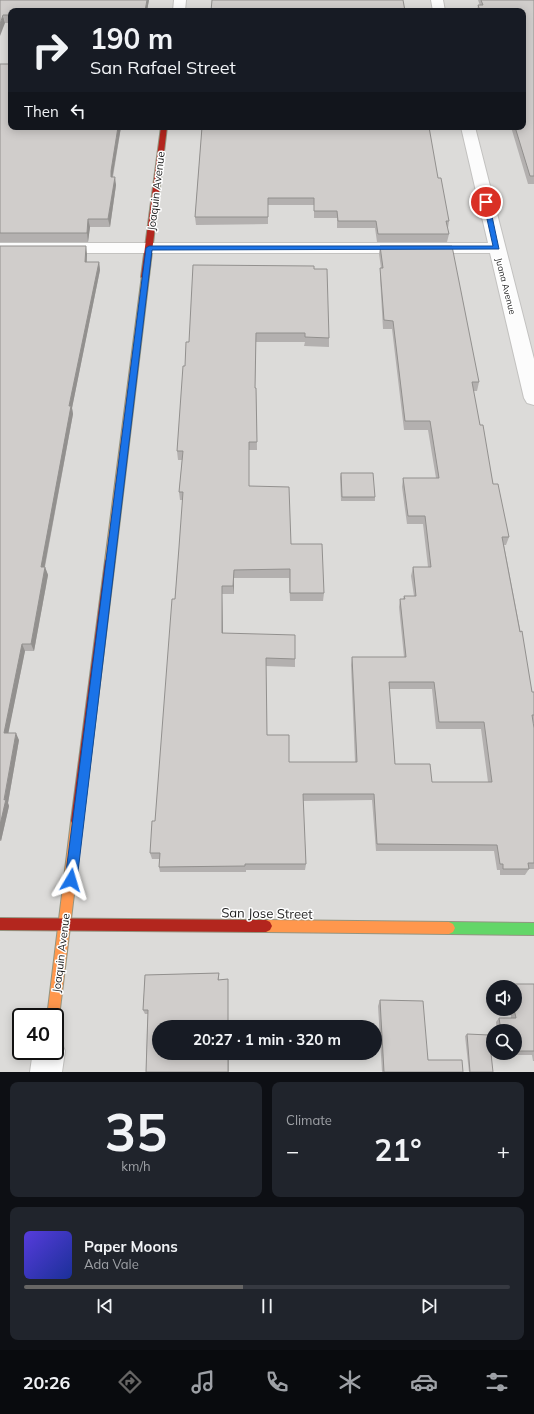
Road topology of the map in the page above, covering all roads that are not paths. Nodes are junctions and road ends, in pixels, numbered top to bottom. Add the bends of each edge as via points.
1 (164, 130) edge
2 (469, 130) edge
3 (0, 248) edge
4 (149, 248) junction
5 (497, 248) junction
6 (534, 398) edge
7 (0, 924) edge
8 (65, 926) junction
9 (534, 929) edge
10 (54, 1008) edge
11 (47, 1060) edge
12 (46, 1072) edge

1 - 4 street, Joaquin Avenue
2 - 5 street, Juana Avenue
3 - 4 street
4 - 5 street
4 - 8 street, Joaquin Avenue
5 - 6 street, Juana Avenue
7 - 8 street, San Jose Street
8 - 9 street, San Jose Street
8 - 10 street, Joaquin Avenue
11 - 12 street

